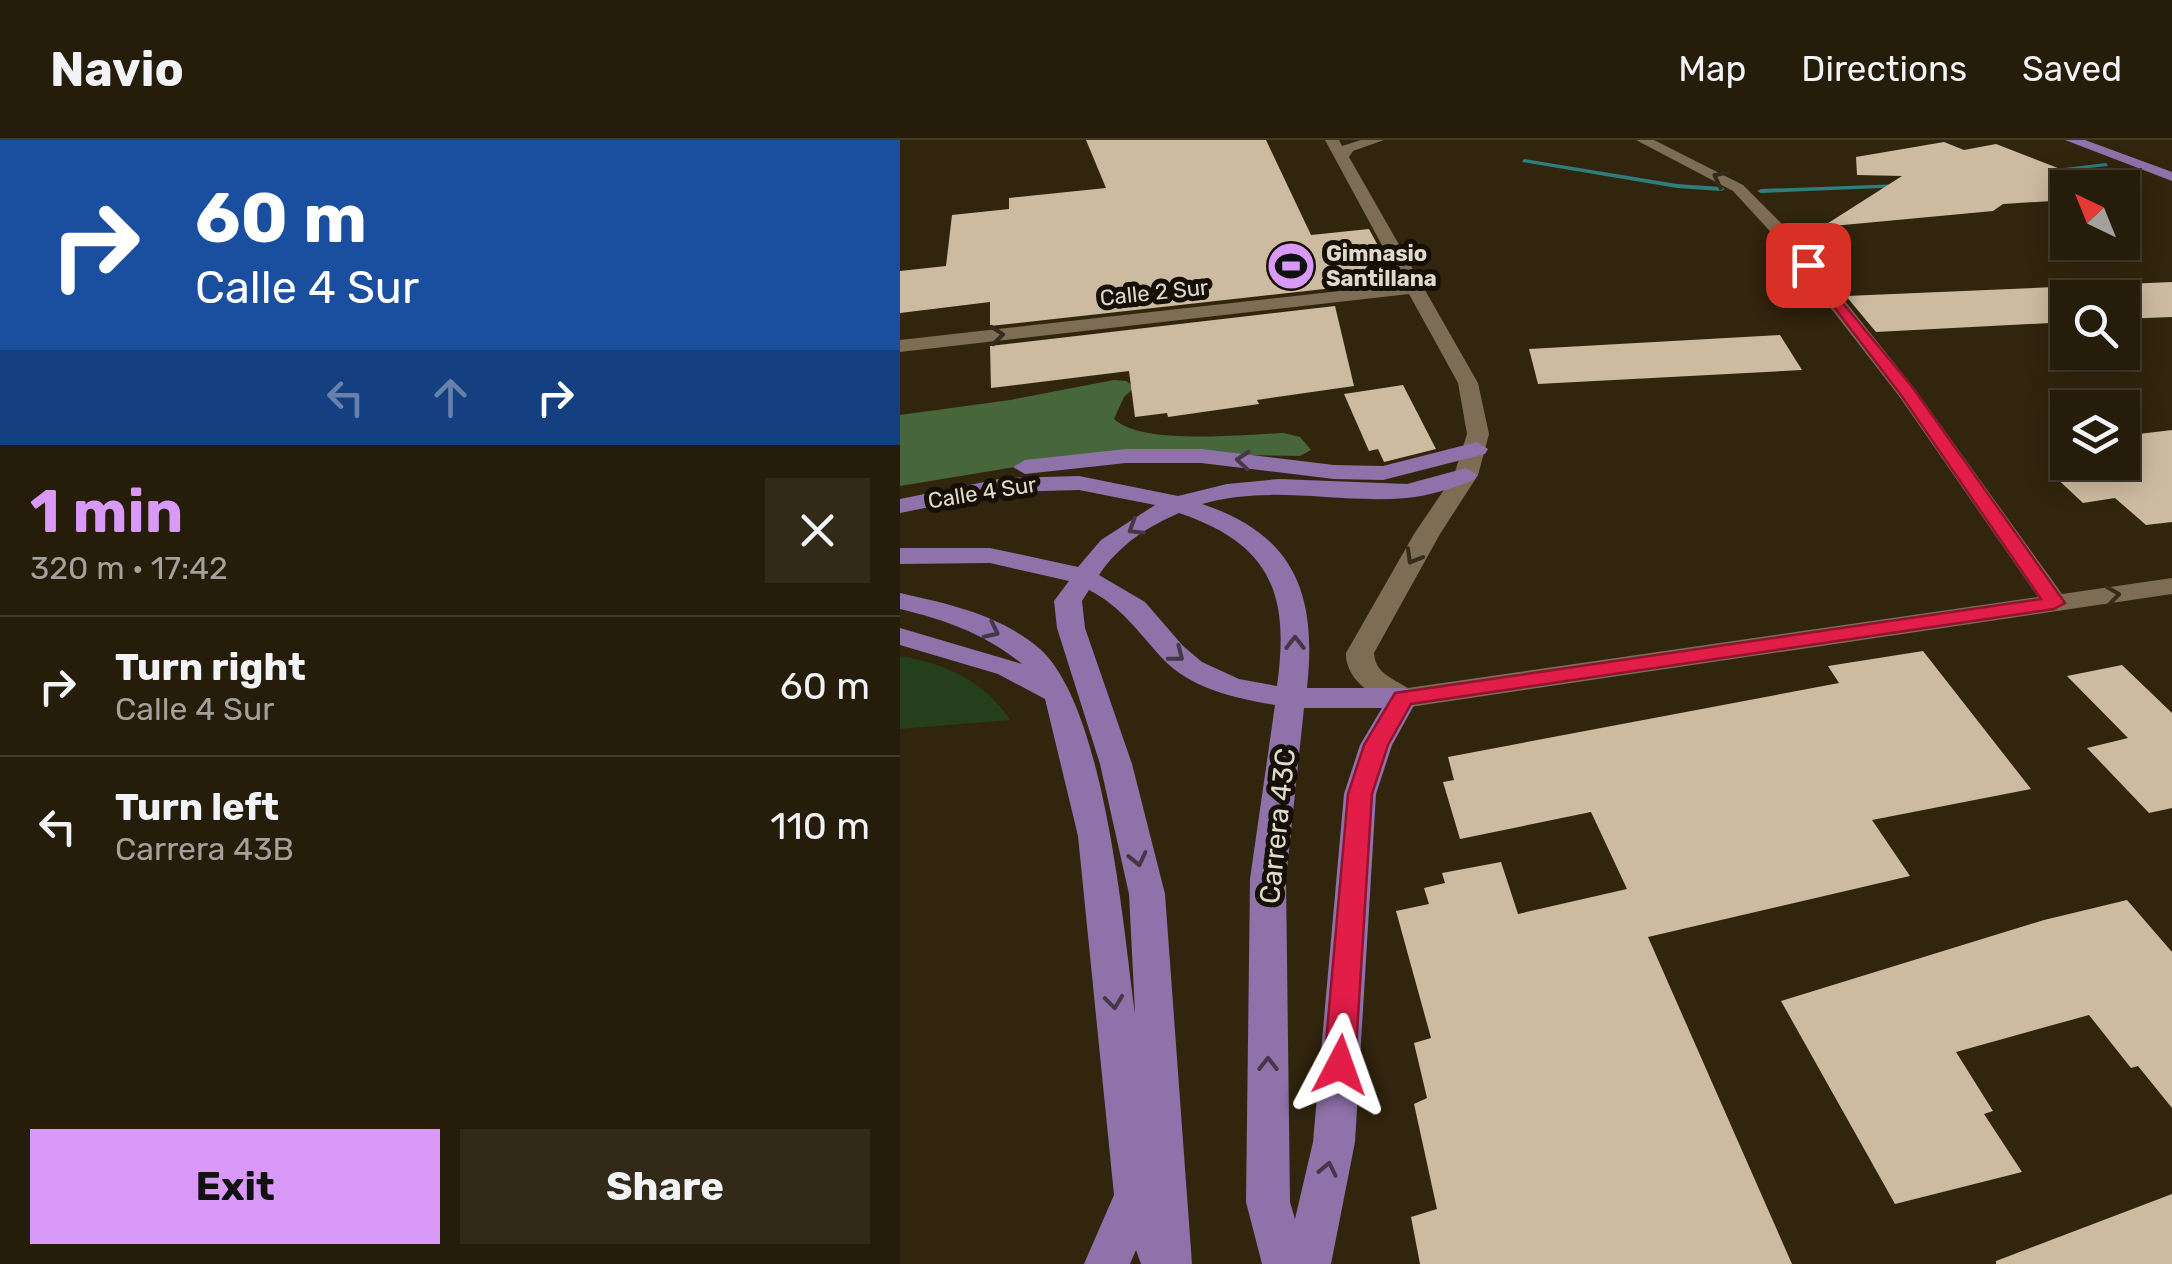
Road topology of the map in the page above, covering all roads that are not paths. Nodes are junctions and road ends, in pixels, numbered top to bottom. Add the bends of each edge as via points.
1 (1332, 140) edge
2 (1377, 140) edge
3 (1643, 140) edge
4 (2072, 140) edge
5 (2112, 140) edge
6 (1341, 156) junction
7 (2172, 162) edge
8 (2172, 177) edge
9 (1414, 288) junction
10 (900, 346) edge
11 (1471, 462) junction
12 (1124, 492) joint
13 (900, 498) edge
14 (900, 506) edge
15 (900, 556) edge
16 (2172, 586) edge
17 (900, 601) edge
18 (2054, 603) junction
19 (900, 636) edge
20 (1059, 696) junction
21 (1403, 698) junction
22 (1136, 1195) junction
23 (1106, 1264) edge
24 (1167, 1264) edge
25 (1285, 1264) edge
26 (1308, 1264) edge

1 - 6 street
2 - 6 street
18 -> 3 street via 1907,392 1784,236 1738,188
4 - 8 main road
5 - 7 main road
6 - 9 street
10 -> 9 street, Calle 2 Sur
9 - 11 street via 1468,383 1478,434
11 -> 13 main road via 1383,473 1201,456 1070,460
11 -> 21 street via 1360,653 1369,676
11 -> 24 main road via 1421,489 1224,490 1185,502 1111,544 1068,601 1146,894
12 - 14 main road, Calle 4 Sur via 1046,481
25 -> 12 main road, Carrera 43C via 1268,1202 1268,879 1295,662 1295,611 1274,562 1238,528
15 -> 21 main road via 969,554 1072,573 1136,610 1170,654 1208,677 1255,692
18 -> 16 street
17 -> 20 main road via 1001,634 1032,657
18 - 21 street
19 - 20 main road via 1008,668
20 -> 22 main road via 1095,836
26 -> 21 main road via 1334,1142 1360,794 1376,745
22 - 23 main road
22 - 24 main road

